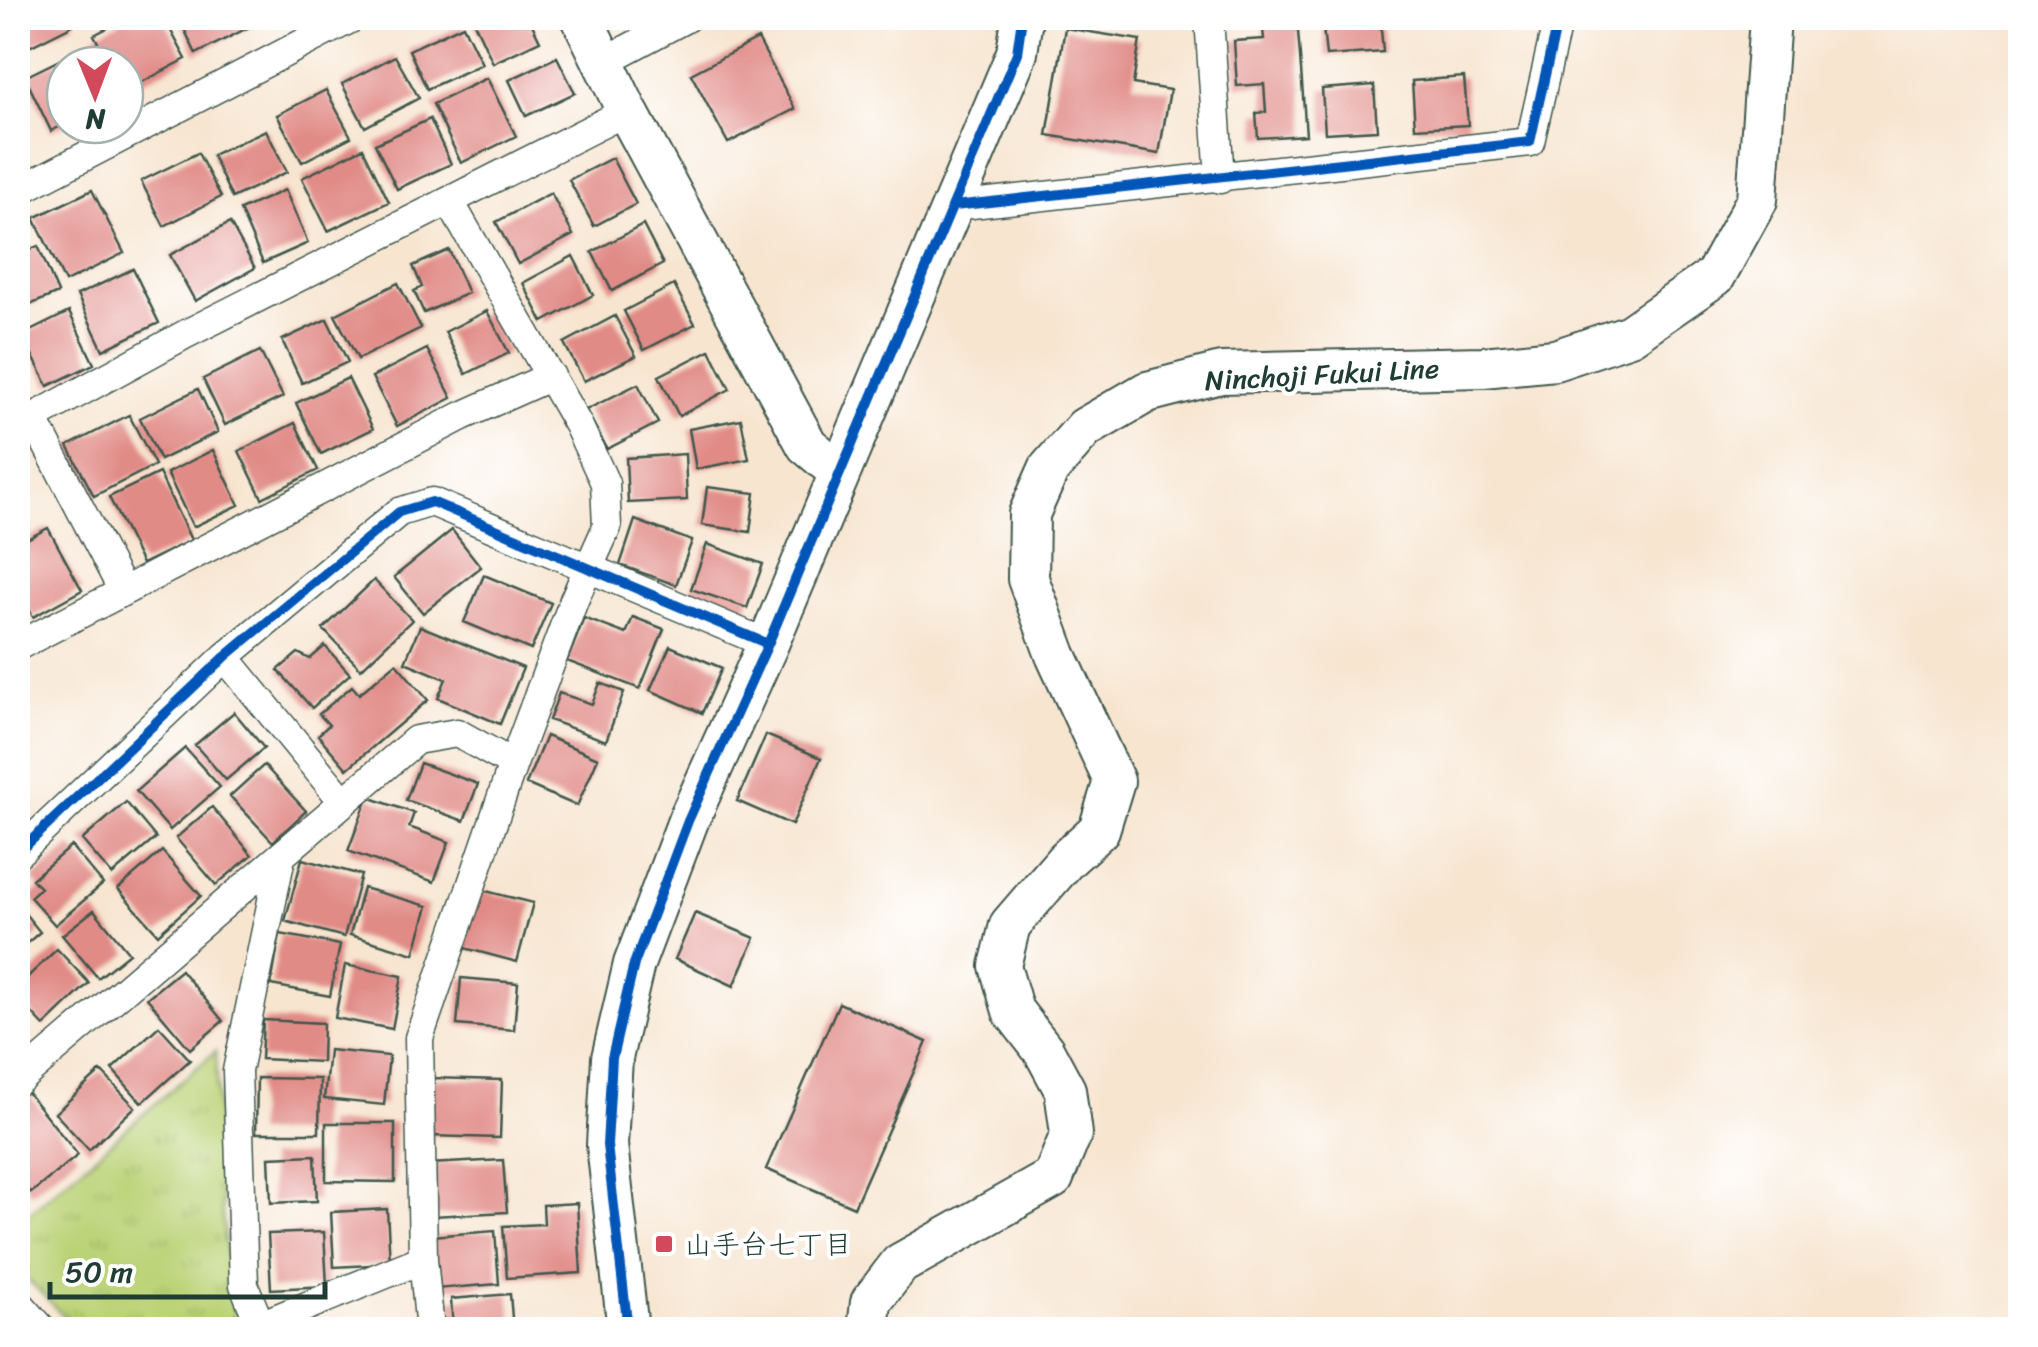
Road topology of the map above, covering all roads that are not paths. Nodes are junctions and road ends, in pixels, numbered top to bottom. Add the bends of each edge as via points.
1 (352, 18) edge
2 (582, 18) edge
3 (686, 18) edge
4 (1022, 18) edge
5 (1208, 18) edge
6 (1558, 18) edge
7 (1770, 18) edge
8 (604, 62) junction
9 (627, 111) junction
10 (1220, 179) junction
11 (18, 190) edge
12 (451, 204) junction
13 (954, 206) junction
14 (551, 376) junction
15 (25, 422) edge
16 (838, 470) junction
17 (592, 569) junction
18 (122, 589) junction
19 (768, 644) junction
20 (18, 646) edge
21 (226, 657) junction
22 (513, 764) junction
23 (344, 802) junction
24 (18, 853) edge
25 (280, 857) junction
26 (18, 1081) edge
27 (423, 1259) junction
28 (18, 1302) edge
29 (254, 1327) edge
30 (43, 1330) edge
31 (430, 1330) edge
32 (628, 1330) edge
33 (868, 1330) edge

1 - 11 street
2 - 8 main road
3 - 8 street
4 - 13 main road via 1017,53
5 - 10 street
6 - 10 street via 1530,142
7 - 33 main road, Ninchoji Fukui Line via 1757,200 1715,276 1630,334 1555,360 1483,367 1221,373 1148,392 1086,428 1049,469 1029,514 1028,578 1114,781 1100,830 1010,926 1000,966 1013,1011 1066,1090 1071,1134 1053,1178 900,1264 871,1302
8 - 9 main road
9 - 12 street
9 - 16 main road via 807,445
10 - 13 street
12 - 14 street
12 - 15 street
13 - 16 main road
14 - 17 street via 605,483 607,528
14 - 18 street
15 - 18 street
16 - 19 main road
17 - 19 street
17 - 21 street via 432,502 399,512
17 - 22 street via 574,600
18 - 20 street
19 - 32 main road via 688,821 634,964 612,1058 607,1145
21 - 23 street
21 - 24 street
22 - 23 street via 457,732 416,740
22 - 27 street via 420,1038
23 - 25 street
25 - 26 street
25 - 29 street via 237,1071 244,1285
27 - 29 street
27 - 31 street
28 - 30 street

